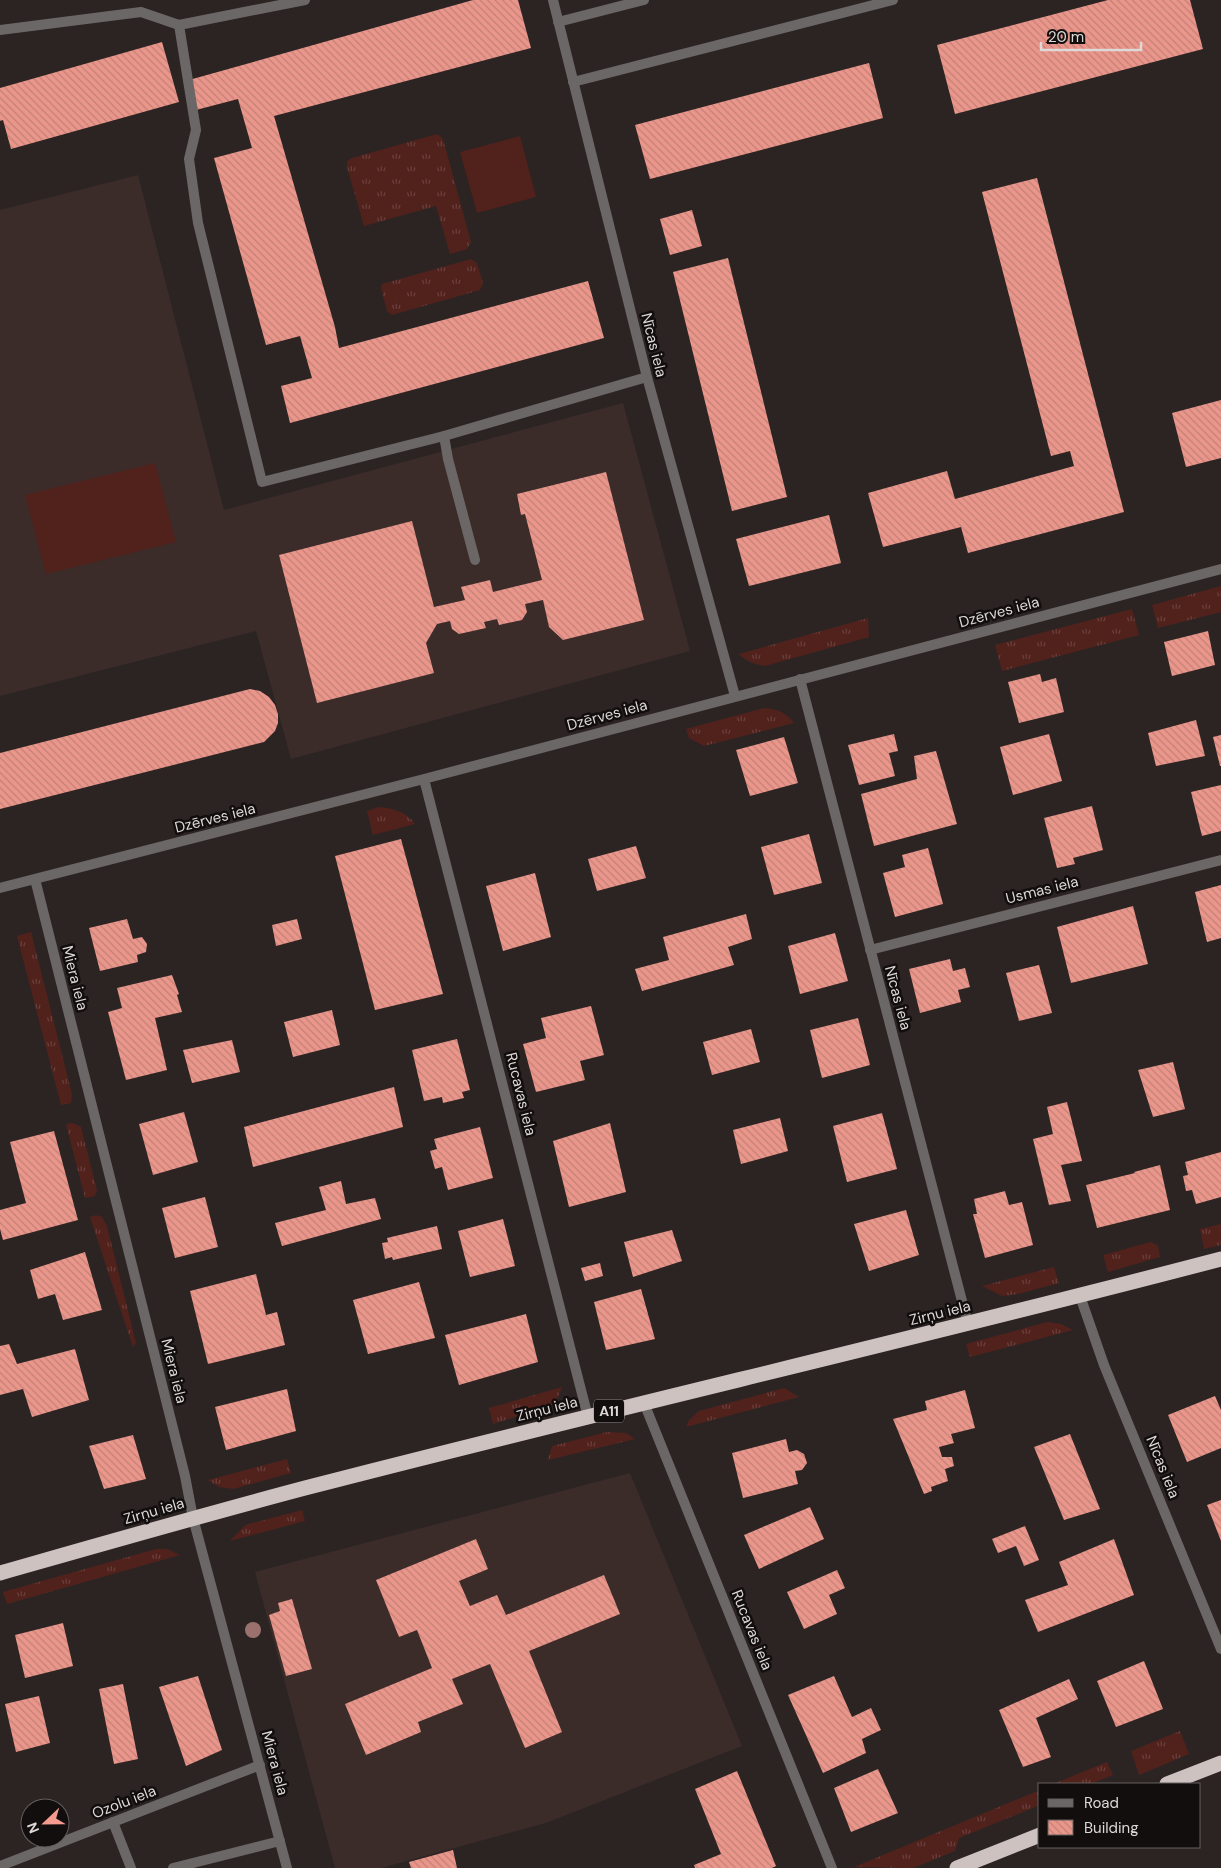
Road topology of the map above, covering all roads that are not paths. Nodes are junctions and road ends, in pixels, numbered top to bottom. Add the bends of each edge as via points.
1 (305, 0) edge
2 (553, 0) edge
3 (644, 0) edge
4 (892, 0) edge
5 (558, 22) junction
6 (179, 25) junction
7 (0, 30) edge
8 (573, 82) junction
9 (646, 376) junction
10 (444, 436) junction
11 (475, 560) dead end
12 (1221, 569) edge
13 (800, 679) junction
14 (734, 696) junction
15 (424, 779) junction
16 (1221, 860) edge
17 (35, 879) junction
18 (0, 888) edge
19 (870, 950) junction
20 (1221, 1260) edge
21 (1080, 1296) junction
22 (968, 1324) junction
23 (644, 1403) junction
24 (588, 1416) junction
25 (193, 1518) junction
26 (0, 1573) edge
27 (1221, 1649) edge
28 (1221, 1762) edge
29 (260, 1765) junction
30 (1169, 1783) edge
31 (113, 1822) junction
32 (1038, 1836) edge
33 (280, 1840) junction
34 (0, 1866) edge
35 (130, 1868) edge
36 (174, 1868) edge
37 (287, 1868) edge
38 (832, 1868) edge
39 (957, 1868) edge

1 - 6 street
2 - 5 street, Nīcas iela
3 - 5 street
4 - 8 street
5 - 8 street, Nīcas iela
6 - 7 street via 141,12
6 - 10 street via 196,130 190,160 198,223 262,482
8 - 9 street, Nīcas iela
9 - 10 street
9 - 14 street, Nīcas iela
10 - 11 street
12 - 13 street, Dzērves iela
13 - 14 street, Dzērves iela
13 - 19 street, Nīcas iela
14 - 15 street, Dzērves iela
15 - 17 street, Dzērves iela
15 - 24 street, Rucavas iela
16 - 19 street, Usmas iela
17 - 18 street, Dzērves iela
17 - 25 street, Miera iela
19 - 22 street, Nīcas iela
20 - 21 highway, Zirņu iela / A11
21 - 22 highway, Zirņu iela / A11
21 - 27 street, Nīcas iela via 1104,1365
22 - 23 highway, Zirņu iela / A11
23 - 24 highway, Zirņu iela / A11
23 - 38 street, Rucavas iela
24 - 25 highway, Zirņu iela / A11
25 - 26 highway, Zirņu iela / A11
25 - 29 street, Miera iela
28 - 30 highway
29 - 31 street, Ozolu iela
29 - 33 street, Miera iela
31 - 34 street, Ozolu iela
31 - 35 street
32 - 39 highway
33 - 36 street
33 - 37 street, Miera iela

